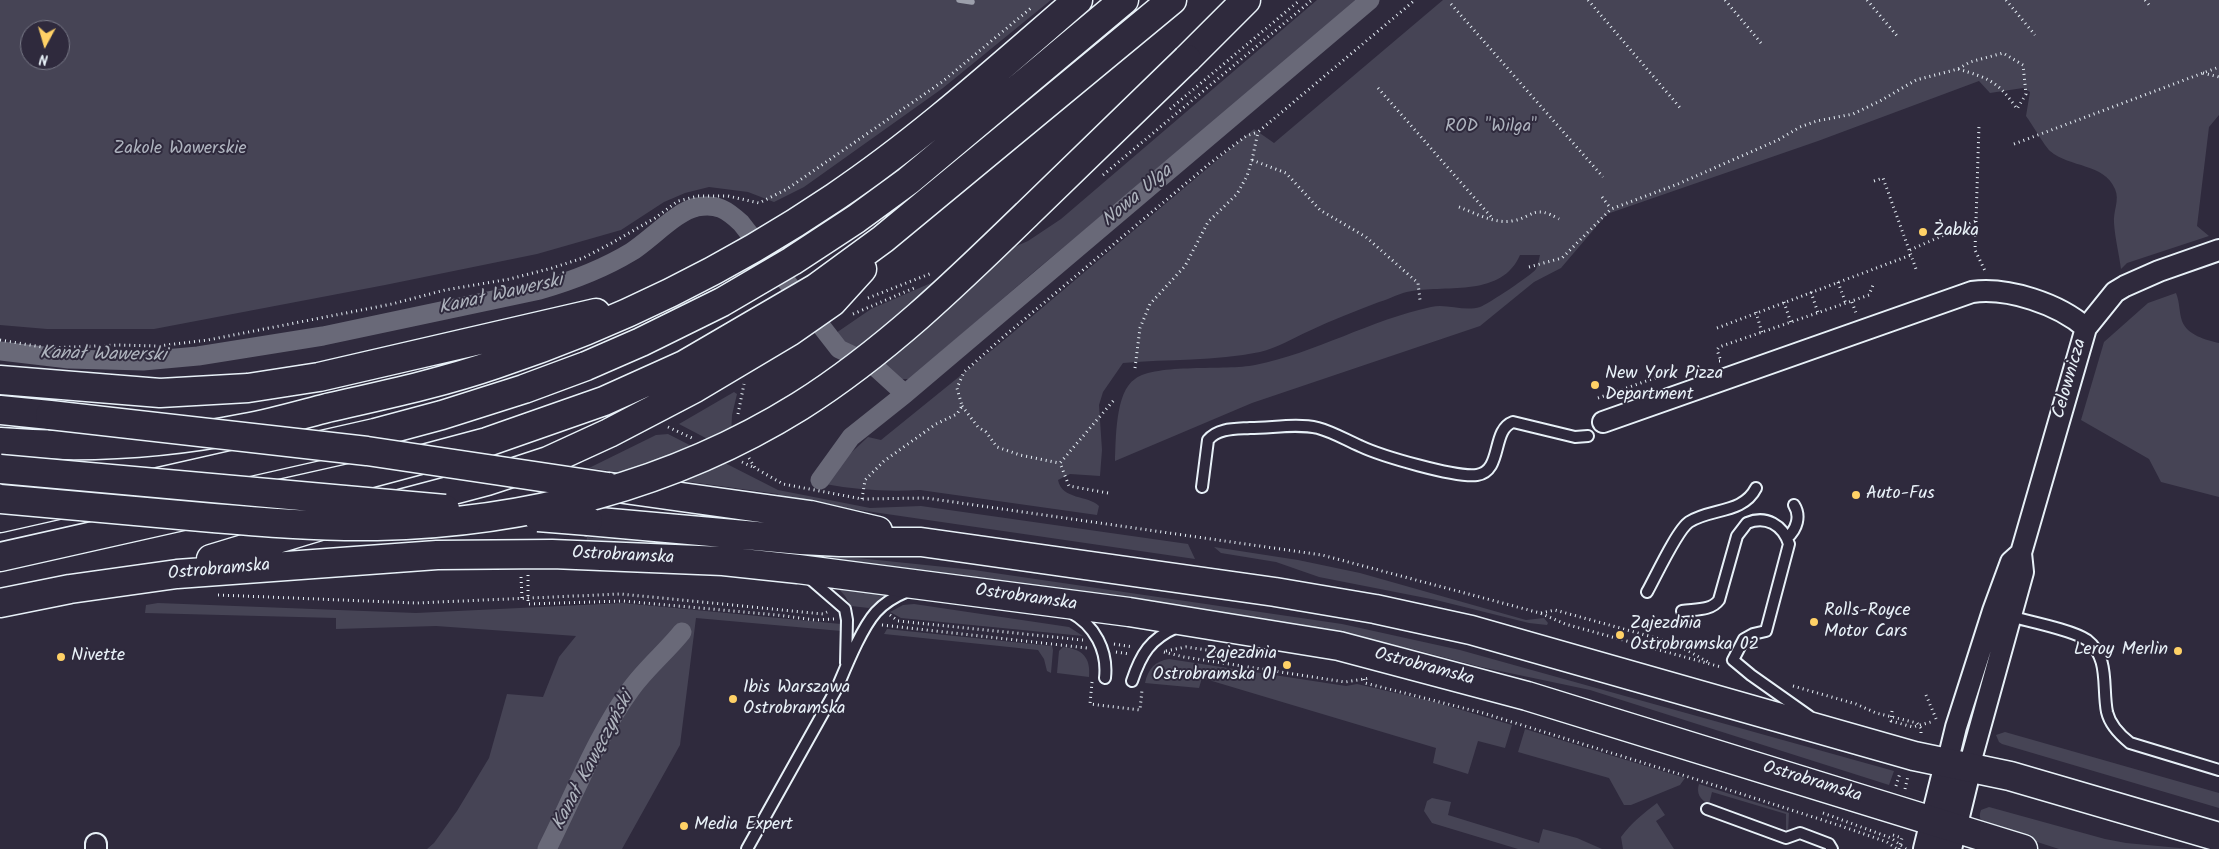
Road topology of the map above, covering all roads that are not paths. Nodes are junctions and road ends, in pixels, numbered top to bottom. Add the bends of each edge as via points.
1 (1078, 0) edge
2 (1124, 0) edge
3 (1172, 0) edge
4 (1246, 0) edge
5 (2219, 250) edge
6 (677, 290) junction
7 (783, 323) junction
8 (2086, 328) junction
9 (0, 380) edge
10 (0, 410) edge
11 (1603, 422) dead end
12 (1588, 436) dead end
13 (0, 442) edge
14 (0, 469) edge
15 (1202, 487) dead end
16 (1756, 488) dead end
17 (0, 499) edge
18 (1794, 505) dead end
19 (0, 518) edge
20 (1787, 538) junction
21 (920, 542) junction
22 (0, 557) edge
23 (798, 569) junction
24 (177, 574) junction
25 (921, 584) junction
26 (1647, 592) dead end
27 (1042, 601) junction
28 (0, 603) edge
29 (1682, 611) dead end
30 (2002, 613) junction
31 (1188, 622) junction
32 (845, 668) junction
33 (1105, 678) dead end
34 (1132, 681) dead end
35 (1831, 732) junction
36 (1958, 766) junction
37 (2219, 770) edge
38 (1707, 809) dead end
39 (1945, 832) edge
40 (2219, 837) edge
41 (747, 849) edge
42 (1832, 849) edge
43 (1926, 849) edge
44 (2024, 849) edge

1 - 6 main road via 920,134 837,196 739,258
2 - 19 main road via 908,181 856,219 755,283 611,355 476,406 375,433
3 - 7 main road via 906,220 824,295
4 - 17 main road, bridge via 971,268 870,356 803,404 758,430 666,472 608,492 542,508 478,519 411,525 281,524
5 - 8 street, Celownicza via 2159,271 2114,292
6 - 9 main road via 644,302 319,377 254,387 160,393
6 - 13 main road via 592,329 496,364 383,396 249,428 144,443 85,446
7 - 22 main road via 613,397 488,442 356,477
7 - 24 main road via 695,388 548,461 487,481 338,520 227,554
8 - 11 street via 2019,295 2002,291 1972,292
8 - 30 street, Celownicza via 2021,553 2023,572
10 - 21 main road, bridge via 367,451 810,515
12 - 15 lane via 1575,437 1513,422 1504,428 1490,469 1482,474 1466,475 1377,453 1318,428 1232,429 1208,440
14 - 21 main road, Ostrobramska, bridge via 801,540
16 - 26 lane via 1740,504 1699,518 1684,527
18 - 20 lane via 1798,514 1796,526
20 - 29 lane via 1780,528 1768,521 1747,523 1737,536 1719,600 1708,608
20 - 35 lane via 1788,552 1766,631 1744,639 1733,660
21 - 35 main road, Ostrobramska via 1308,597 1407,615 1471,630
23 - 24 main road, Ostrobramska via 723,561 552,554 437,555
23 - 25 main road, Ostrobramska
23 - 32 lane via 823,589 846,614
24 - 28 main road, Ostrobramska
25 - 27 main road, Ostrobramska
25 - 32 lane via 890,600 876,613
27 - 31 main road, Ostrobramska
27 - 33 lane via 1062,607 1090,628 1103,650
30 - 36 street, Celownicza
30 - 37 lane via 2086,639 2103,665 2108,714 2118,734 2130,743
31 - 34 lane via 1165,632 1146,648
31 - 39 main road, Ostrobramska via 1339,646 1473,681 1676,741
32 - 41 lane
35 - 36 main road, Ostrobramska
36 - 39 street
36 - 40 main road, Ostrobramska via 2010,776
38 - 42 lane via 1786,838 1800,834 1830,844
39 - 43 street
39 - 44 main road, Ostrobramska

